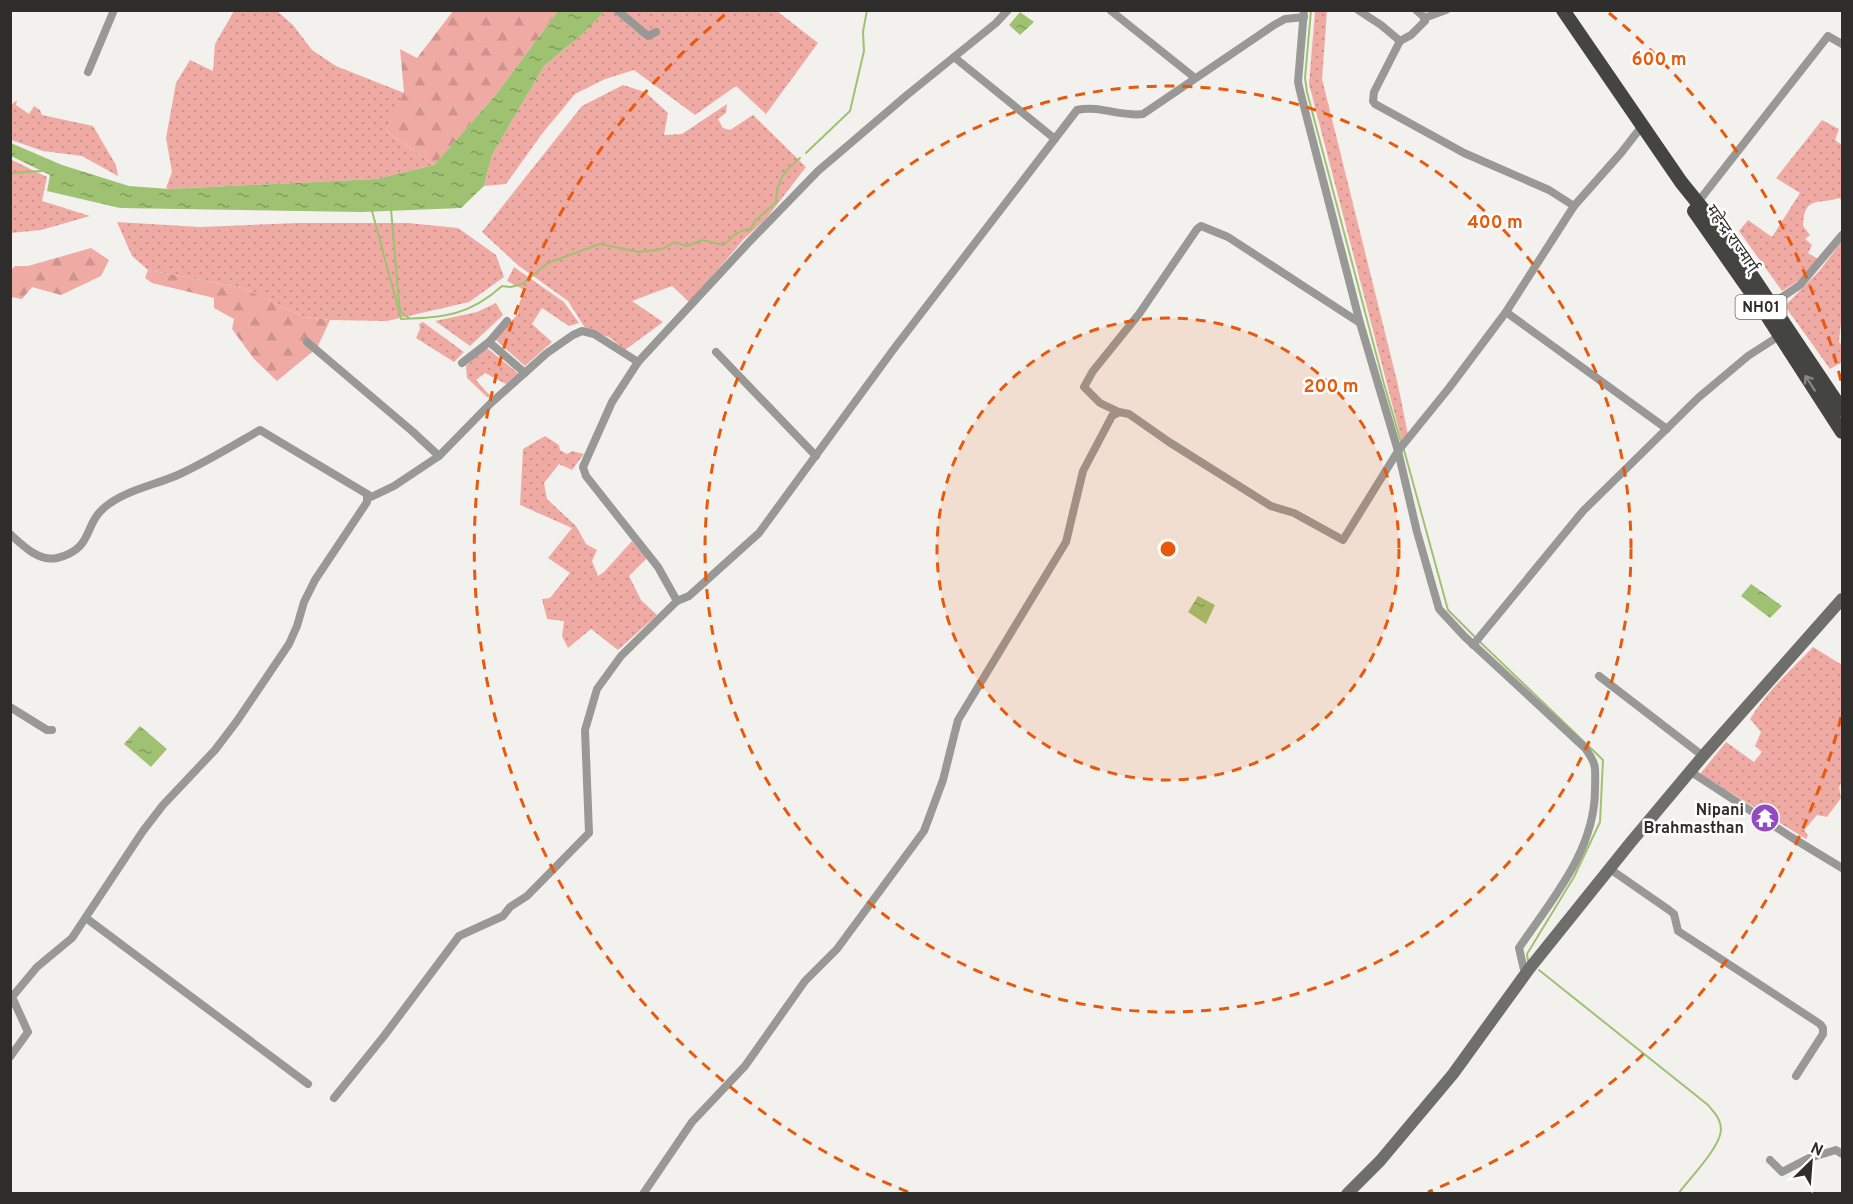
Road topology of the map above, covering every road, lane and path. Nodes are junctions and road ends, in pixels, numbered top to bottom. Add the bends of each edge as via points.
1 (114, 10) edge
2 (617, 10) edge
3 (1008, 10) edge
4 (1110, 10) edge
5 (1358, 10) edge
6 (1416, 10) edge
7 (1446, 10) edge
8 (1563, 10) edge
9 (1304, 14) edge
10 (1424, 18) junction
11 (656, 32) dead end
12 (1400, 41) junction
13 (1842, 44) edge
14 (954, 57) junction
15 (88, 72) dead end
16 (1195, 78) junction
17 (1642, 126) junction
18 (1055, 138) junction
19 (1681, 182) junction
20 (1698, 202) junction
21 (1574, 206) junction
22 (1842, 235) edge
23 (1772, 304) junction
24 (1506, 312) junction
25 (507, 321) dead end
26 (1360, 323) junction
27 (1779, 336) junction
28 (307, 342) dead end
29 (489, 342) junction
30 (716, 352) dead end
31 (639, 362) junction
32 (462, 363) dead end
33 (525, 373) junction
34 (1842, 410) edge
35 (1119, 412) junction
36 (1667, 429) junction
37 (1842, 432) edge
38 (1402, 447) junction
39 (439, 456) junction
40 (816, 456) junction
41 (367, 494) junction
42 (10, 534) edge
43 (1842, 599) edge
44 (677, 601) junction
45 (1473, 645) junction
46 (1599, 676) dead end
47 (10, 707) edge
48 (52, 730) dead end
49 (1703, 756) junction
50 (1691, 772) junction
51 (1842, 868) edge
52 (1610, 869) junction
53 (86, 918) junction
54 (1525, 974) junction
55 (10, 1057) edge
56 (1796, 1076) dead end
57 (308, 1084) dead end
58 (334, 1098) dead end
59 (1842, 1154) edge
60 (1770, 1160) dead end
61 (643, 1194) edge
62 (1347, 1194) edge

1 - 15 street
2 - 11 street via 648,36
3 - 14 street
4 - 16 street
5 - 12 street
6 - 10 street
7 - 10 street
8 - 17 highway, महेन्द्र राज्मार्ग् / NH01
9 - 16 street via 1286,18
9 - 26 street via 1298,82
10 - 12 street via 1420,27
12 - 21 street via 1374,92 1375,104 1464,153 1549,190
13 - 20 street via 1828,36
14 - 18 street
14 - 31 street via 818,171
16 - 18 street via 1143,114 1077,110
17 - 19 highway, महेन्द्र राज्मार्ग् / NH01
17 - 21 street
18 - 40 street
19 - 20 highway, महेन्द्र राज्मार्ग् / NH01
19 - 27 highway, महेन्द्र राज्मार्ग् / NH01 via 1690,205
20 - 23 highway, महेन्द्र राज्मार्ग् / NH01
21 - 24 street
22 - 23 street via 1800,285
23 - 34 highway, महेन्द्र राज्मार्ग् / NH01
24 - 36 street
24 - 38 street
25 - 29 street
26 - 35 street via 1228,237 1201,226 1084,387 1100,403
26 - 38 street
27 - 36 street via 1748,356
37 -> 27 highway, महेन्द्र राज्मार्ग् / NH01
28 - 39 street
29 - 32 street
29 - 33 street
30 - 40 street
31 - 33 street via 607,341 582,331 547,353
31 - 44 street via 612,402 583,467 658,567
33 - 39 street
35 - 38 street via 1129,414 1271,506 1294,513 1343,540
35 - 61 street via 1112,416 1083,471 1066,542 958,720 943,780 924,831 837,949 805,981 745,1066 692,1122
36 - 45 street via 1583,511
38 - 45 street via 1417,532 1439,609
39 - 41 street via 394,486 371,497
40 - 44 street via 759,533 689,596
41 - 42 street via 260,430 181,474 105,506 80,548 57,558 44,558 32,552
41 - 53 street via 367,502 315,580 289,644 215,750 143,831
43 - 49 main road
44 - 58 street via 621,656 597,689 585,730 589,833 503,916 459,936
45 - 54 street via 1585,748 1595,762 1594,808 1587,839 1560,891 1520,948
46 - 49 street
47 - 48 street
49 - 50 main road
50 - 51 street
50 - 52 main road
52 - 54 main road
52 - 56 street via 1674,914 1678,931 1820,1024 1823,1034
53 - 55 street via 72,938 37,967 12,997 28,1032
53 - 57 street
54 - 62 main road via 1453,1074
59 - 60 street via 1836,1150 1809,1158 1782,1172

